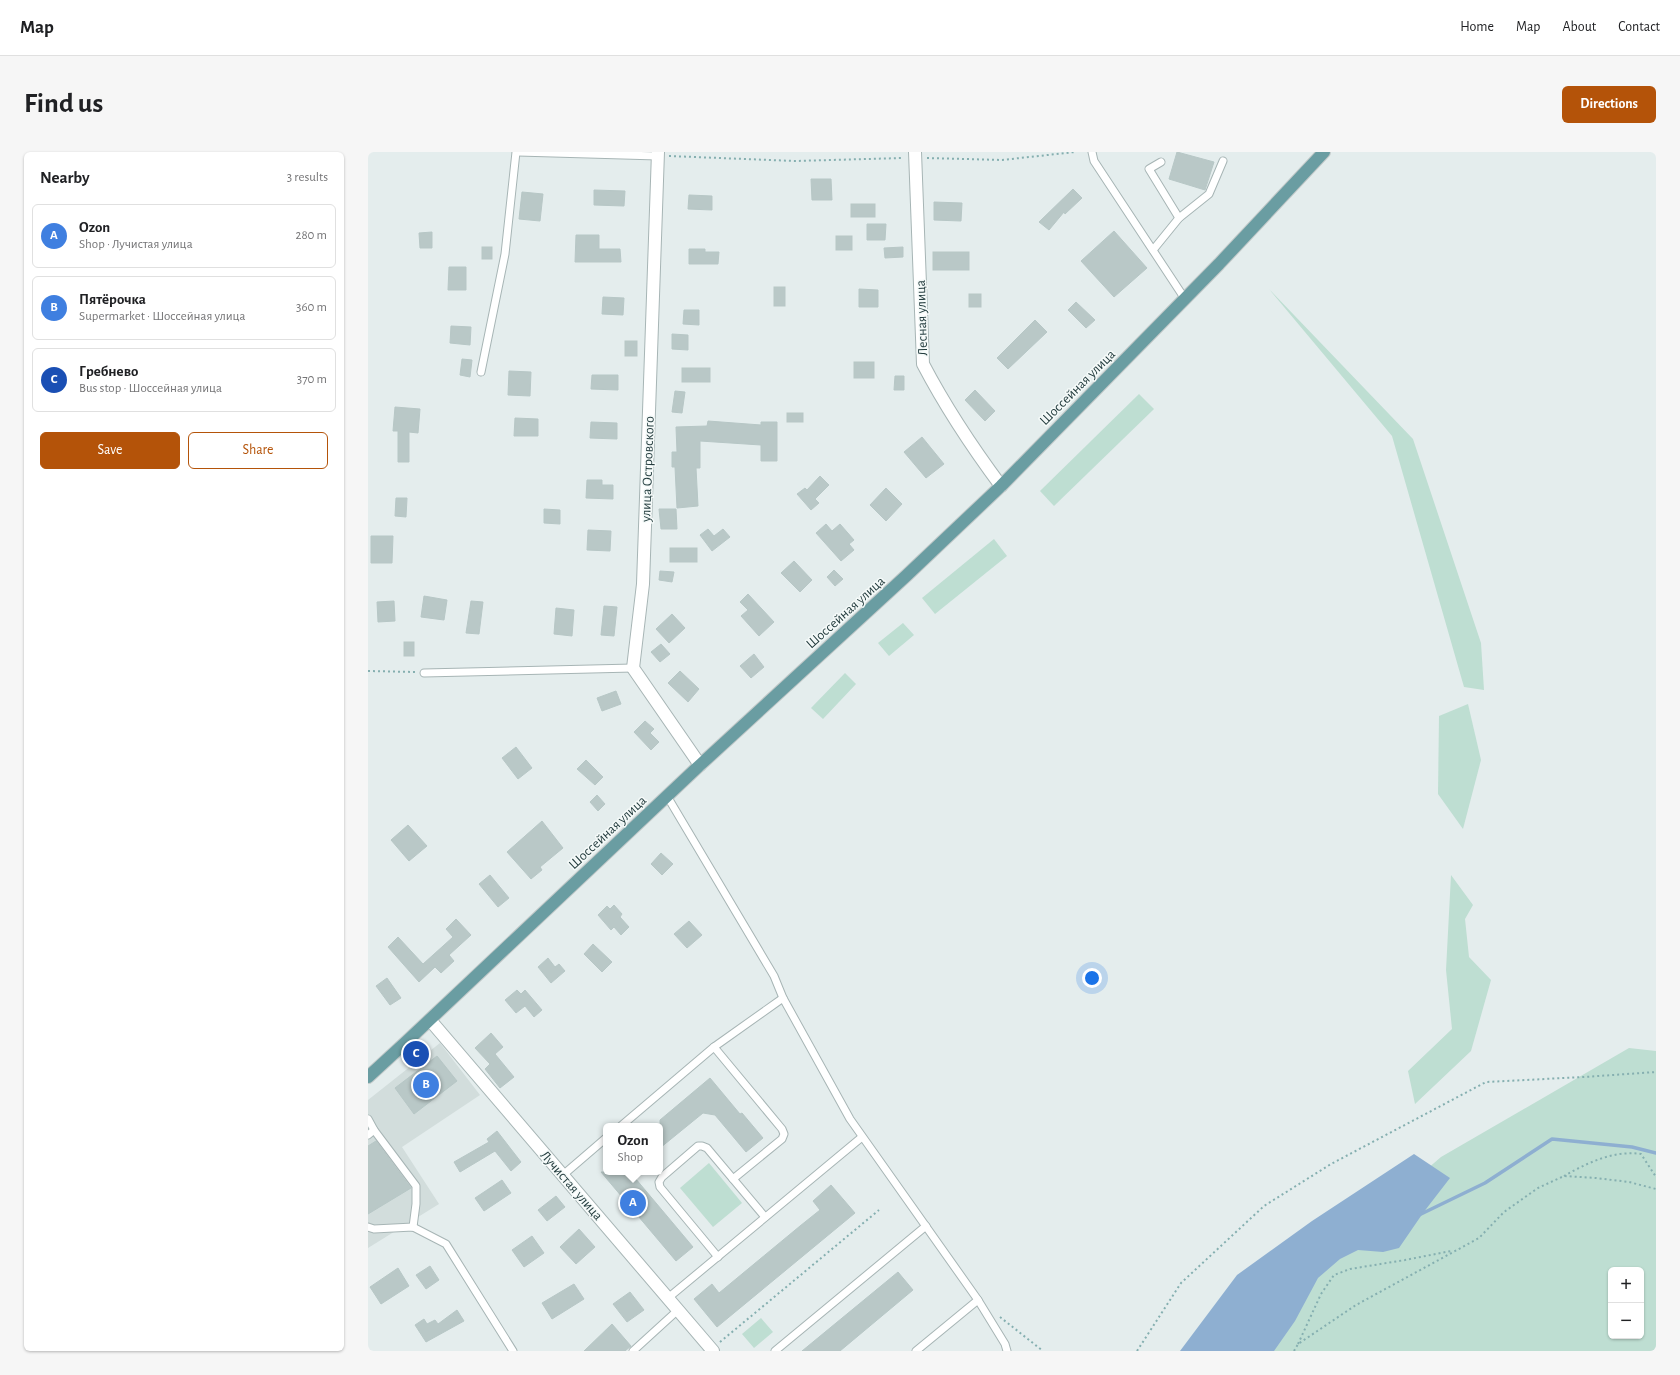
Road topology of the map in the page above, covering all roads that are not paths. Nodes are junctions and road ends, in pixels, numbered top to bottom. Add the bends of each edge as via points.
1 (517, 152) edge
2 (1092, 152) edge
3 (1324, 152) edge
4 (658, 154) edge
5 (915, 155) edge
6 (1223, 161) dead end
7 (1161, 162) dead end
8 (1179, 218) junction
9 (1153, 250) junction
10 (1185, 299) junction
11 (481, 372) dead end
12 (1001, 486) junction
13 (633, 668) junction
14 (424, 673) road end
15 (700, 765) junction
16 (666, 796) junction
17 (783, 998) junction
18 (430, 1020) junction
19 (714, 1047) junction
20 (368, 1077) edge
21 (368, 1119) edge
22 (624, 1123) edge
23 (371, 1132) edge
24 (862, 1137) junction
25 (603, 1141) edge
26 (563, 1175) junction
27 (733, 1179) junction
28 (765, 1217) junction
29 (926, 1226) junction
30 (368, 1227) edge
31 (413, 1227) junction
32 (718, 1256) junction
33 (668, 1298) junction
34 (978, 1300) junction
35 (678, 1310) junction
36 (712, 1350) edge
37 (513, 1351) edge
38 (633, 1351) edge
39 (775, 1351) edge
40 (916, 1351) edge
41 (1007, 1351) edge

1 - 4 lane
1 - 11 lane via 505,254
2 - 9 lane via 1094,161
3 - 10 main road, Шоссейная улица
4 - 13 street, улица Островского via 643,584
5 - 12 street, Лесная улица via 923,364 937,391
6 - 8 lane via 1209,194
7 - 8 lane via 1149,169
8 - 9 lane
9 - 10 lane
10 - 12 main road, Шоссейная улица
12 - 15 main road, Шоссейная улица
13 - 14 lane
13 - 15 street
15 - 16 main road, Шоссейная улица
16 - 17 lane via 774,976
16 - 18 main road, Шоссейная улица
17 - 19 lane
17 - 24 lane
18 - 20 main road, Шоссейная улица
18 - 26 street, Лучистая улица
19 - 22 lane
19 - 27 lane via 784,1134 782,1139
21 - 23 lane
23 - 31 lane via 416,1186
24 - 28 lane
24 - 29 lane
25 - 26 lane
26 - 33 street, Лучистая улица
27 - 28 lane
27 - 32 lane via 707,1148 698,1146 659,1182 660,1187
28 - 32 lane
29 - 34 lane
29 - 39 lane
30 - 31 lane
31 - 37 lane via 446,1244
32 - 33 lane
33 - 35 street, Лучистая улица
34 - 40 lane
34 - 41 lane
35 - 36 street, Лучистая улица
35 - 38 lane

